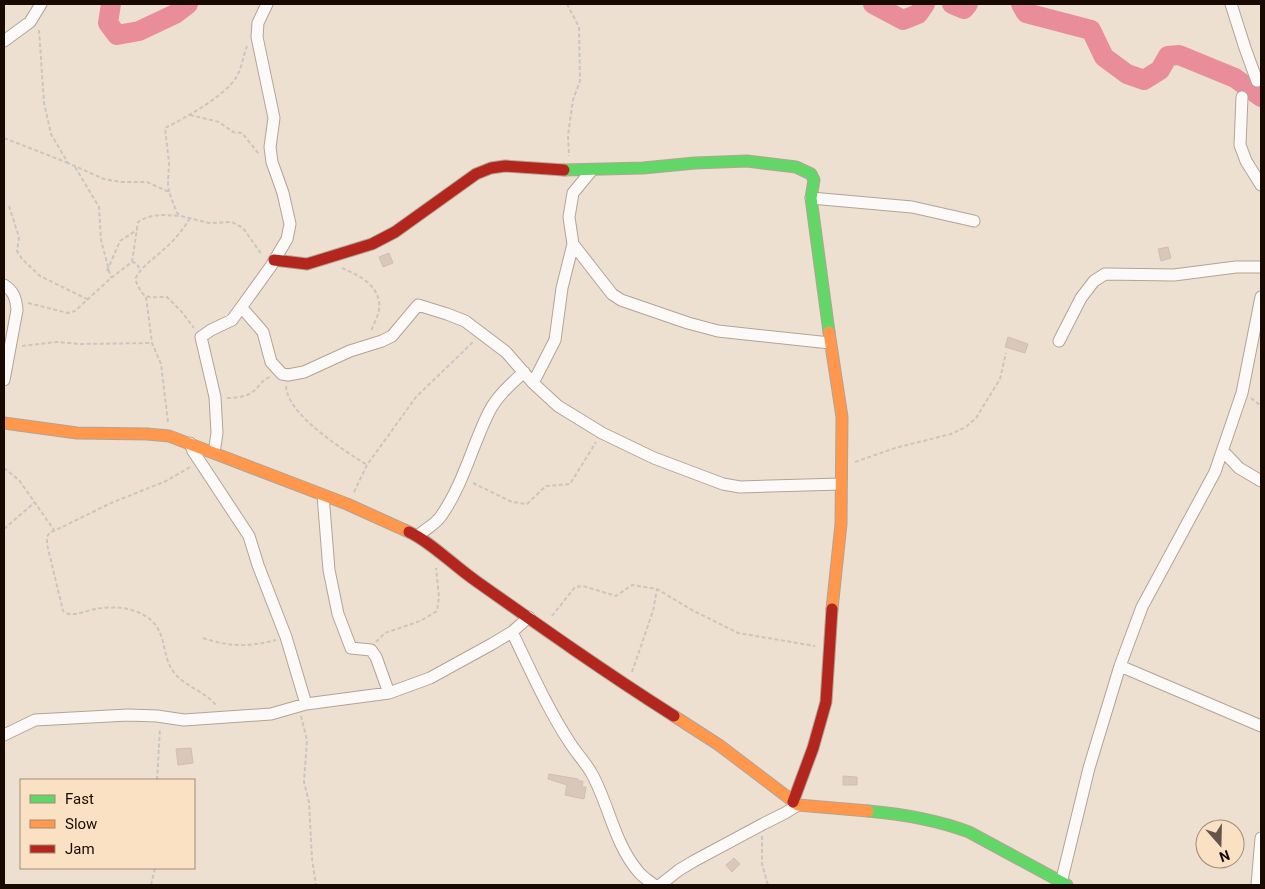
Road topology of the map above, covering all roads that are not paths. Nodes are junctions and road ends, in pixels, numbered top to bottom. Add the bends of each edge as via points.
1 (41, 4) edge
2 (267, 4) edge
3 (1231, 4) edge
4 (4, 41) edge
5 (1257, 81) dead end
6 (1242, 97) dead end
7 (592, 170) junction
8 (1261, 185) edge
9 (811, 198) junction
10 (974, 221) dead end
11 (573, 244) junction
12 (273, 263) junction
13 (1261, 267) edge
14 (4, 285) edge
15 (1261, 297) edge
16 (242, 308) junction
17 (1059, 341) dead end
18 (830, 344) junction
19 (524, 372) junction
20 (4, 380) edge
21 (533, 383) junction
22 (4, 423) edge
23 (190, 443) junction
24 (1223, 451) junction
25 (214, 453) junction
26 (1261, 480) edge
27 (841, 484) junction
28 (323, 495) junction
29 (418, 536) junction
30 (529, 617) junction
31 (512, 632) junction
32 (1120, 666) junction
33 (388, 693) junction
34 (302, 705) junction
35 (1261, 726) edge
36 (4, 735) edge
37 (796, 803) junction
38 (1261, 838) edge
39 (1064, 884) edge
40 (654, 885) edge
41 (660, 885) edge
42 (1257, 885) edge

1 - 4 street via 30,22
2 - 12 street via 258,23 257,37 274,118 270,147 272,162 290,224 287,239
3 - 5 street
6 - 8 street via 1240,145
7 - 9 street via 695,162 774,163 810,174 814,180
7 - 11 street via 572,193 569,217
7 - 12 street via 491,168 476,174 395,232 372,244 307,264
9 - 10 street via 912,207
9 - 18 street
11 - 18 street via 612,294 621,300 718,332
11 - 21 street via 562,288 555,340
12 - 16 street
13 - 17 street via 1174,275 1105,274 1081,298
14 - 20 street via 12,292 17,310
15 - 24 street via 1242,393
16 - 19 street via 263,332 271,362 285,374 304,372 350,351 382,342 392,336 418,305 456,318 483,334
16 - 25 street via 232,320 201,338 215,397 217,433
18 - 27 street via 842,417
19 - 21 street
19 - 29 street via 507,387 490,411 441,516
21 - 27 street via 558,406 602,433 654,458 723,484 740,487
22 - 23 street via 77,433 169,436
23 - 25 street
23 - 34 street via 250,536 286,637
24 - 26 street via 1239,468
24 - 32 street via 1215,472 1142,607
25 - 28 street
27 - 37 street via 826,702
28 - 29 street
28 - 33 street via 329,570 338,614 351,648 371,650 376,657
29 - 30 street
30 - 31 street
30 - 37 street via 719,745
31 - 33 street via 430,678
31 - 40 street via 543,696 591,773 626,854 637,871
32 - 35 street
32 - 39 street via 1089,768
33 - 34 street
34 - 36 street via 271,714 227,718 184,720 128,715 36,720
37 - 39 street via 899,814 953,826
37 - 41 street via 785,814 679,870
38 - 42 street

